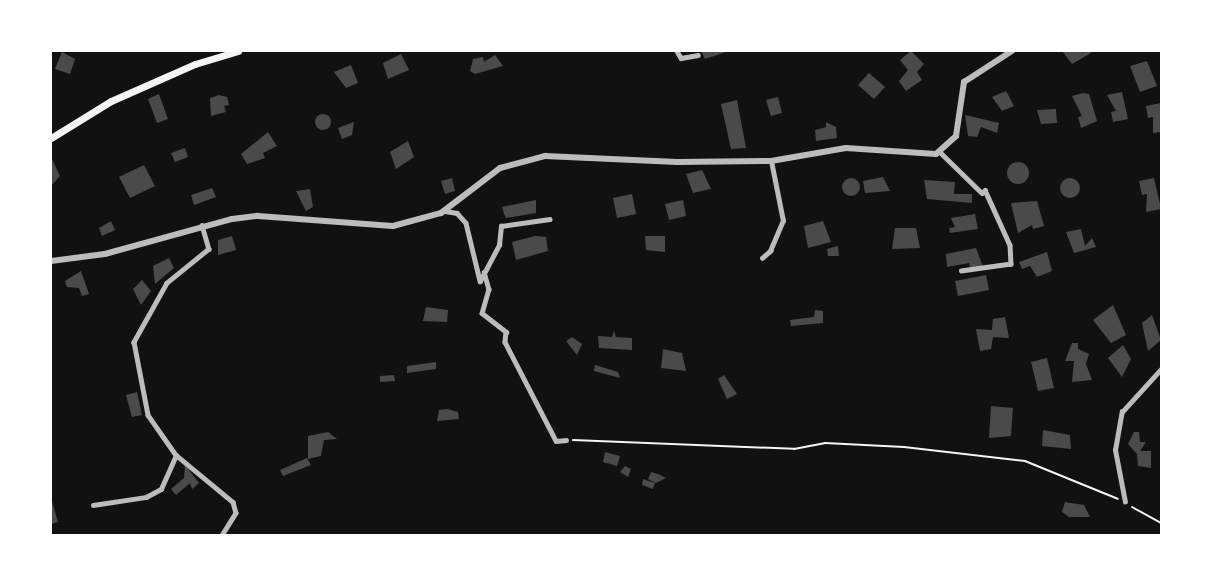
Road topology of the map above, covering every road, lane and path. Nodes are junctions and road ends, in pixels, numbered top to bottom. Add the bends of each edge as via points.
1 (238, 51) edge
2 (677, 51) edge
3 (1012, 51) edge
4 (698, 55) dead end
5 (51, 138) edge
6 (939, 152) junction
7 (771, 161) junction
8 (445, 211) junction
9 (550, 219) dead end
10 (202, 224) junction
11 (762, 258) dead end
12 (51, 261) edge
13 (961, 271) dead end
14 (484, 272) junction
15 (1161, 369) edge
16 (566, 440) joint
17 (176, 455) junction
18 (1125, 502) junction
19 (93, 505) dead end
20 (1161, 523) edge
21 (222, 535) edge

1 - 5 main road via 195,64 111,101
2 - 4 street via 681,58
3 - 6 street via 964,82 956,136
6 - 7 street via 846,148
6 - 13 street via 982,193 985,190 1010,245 1011,264
7 - 8 street via 545,156 500,168
7 - 11 street via 783,221 770,251
8 - 10 street via 393,226 258,216
8 - 14 street via 457,213 466,223 480,281
9 - 14 street via 501,226 499,245
10 - 12 street via 105,254
10 - 17 street via 209,249 167,284 134,342 148,415
14 - 16 street via 489,289 482,313 506,332 505,342 556,441
15 - 18 street via 1122,412 1115,450
16 - 18 path via 793,449 825,443 904,447 1025,461
17 - 19 street via 161,489 146,498
17 - 21 street via 233,502 236,513
18 - 20 path

